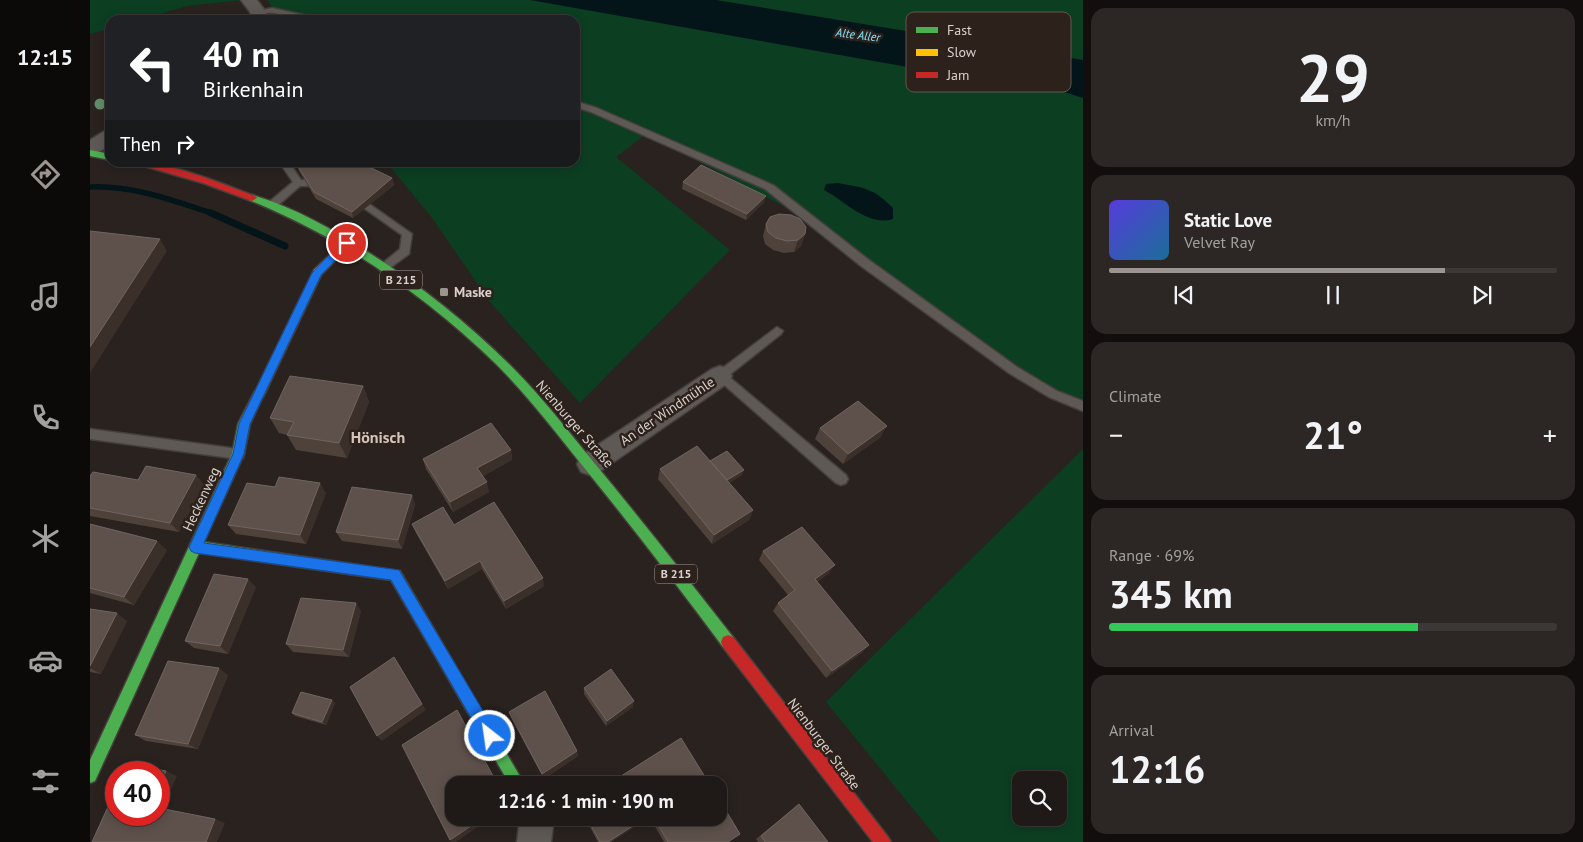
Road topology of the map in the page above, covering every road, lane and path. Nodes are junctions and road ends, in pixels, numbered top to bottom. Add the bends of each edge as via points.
1 (256, 11) edge
2 (293, 15) edge
3 (580, 106) edge
4 (105, 124) edge
5 (90, 132) edge
6 (105, 139) edge
7 (90, 149) edge
8 (90, 153) edge
9 (105, 156) edge
10 (154, 167) edge
11 (171, 167) edge
12 (287, 167) edge
13 (178, 173) junction
14 (333, 182) edge
15 (298, 183) junction
16 (347, 192) edge
17 (272, 205) junction
18 (347, 243) junction
19 (383, 267) junction
20 (777, 331) dead end
21 (720, 376) junction
22 (1083, 406) edge
23 (90, 434) edge
24 (238, 454) junction
25 (590, 464) junction
26 (842, 479) dead end
27 (195, 547) junction
28 (90, 776) edge
29 (513, 776) edge
30 (536, 826) edge
31 (534, 842) edge
32 (883, 842) edge

1 - 2 lane via 272,10
3 - 22 lane via 769,187 865,262 1014,370 1053,394
4 - 5 street
6 - 7 street
8 - 9 main road
10 - 13 main road, Nienburger Straße / B 215
11 - 13 main road
12 - 15 lane
13 - 17 main road, Nienburger Straße / B 215
14 - 15 lane
15 - 17 lane
16 - 19 lane via 407,234 405,251
17 - 18 main road, Nienburger Straße / B 215
18 - 19 main road, Nienburger Straße / B 215
18 - 24 main road, Heckenweg via 317,273 244,424
19 - 25 main road, Nienburger Straße / B 215 via 445,314 500,362
20 - 21 lane
21 - 25 street, An der Windmühle
21 - 26 lane
23 - 24 lane
24 - 27 main road, Heckenweg
25 - 32 main road, Nienburger Straße / B 215
27 - 28 main road, Heckenweg
27 - 29 main road via 395,575
30 - 31 street

